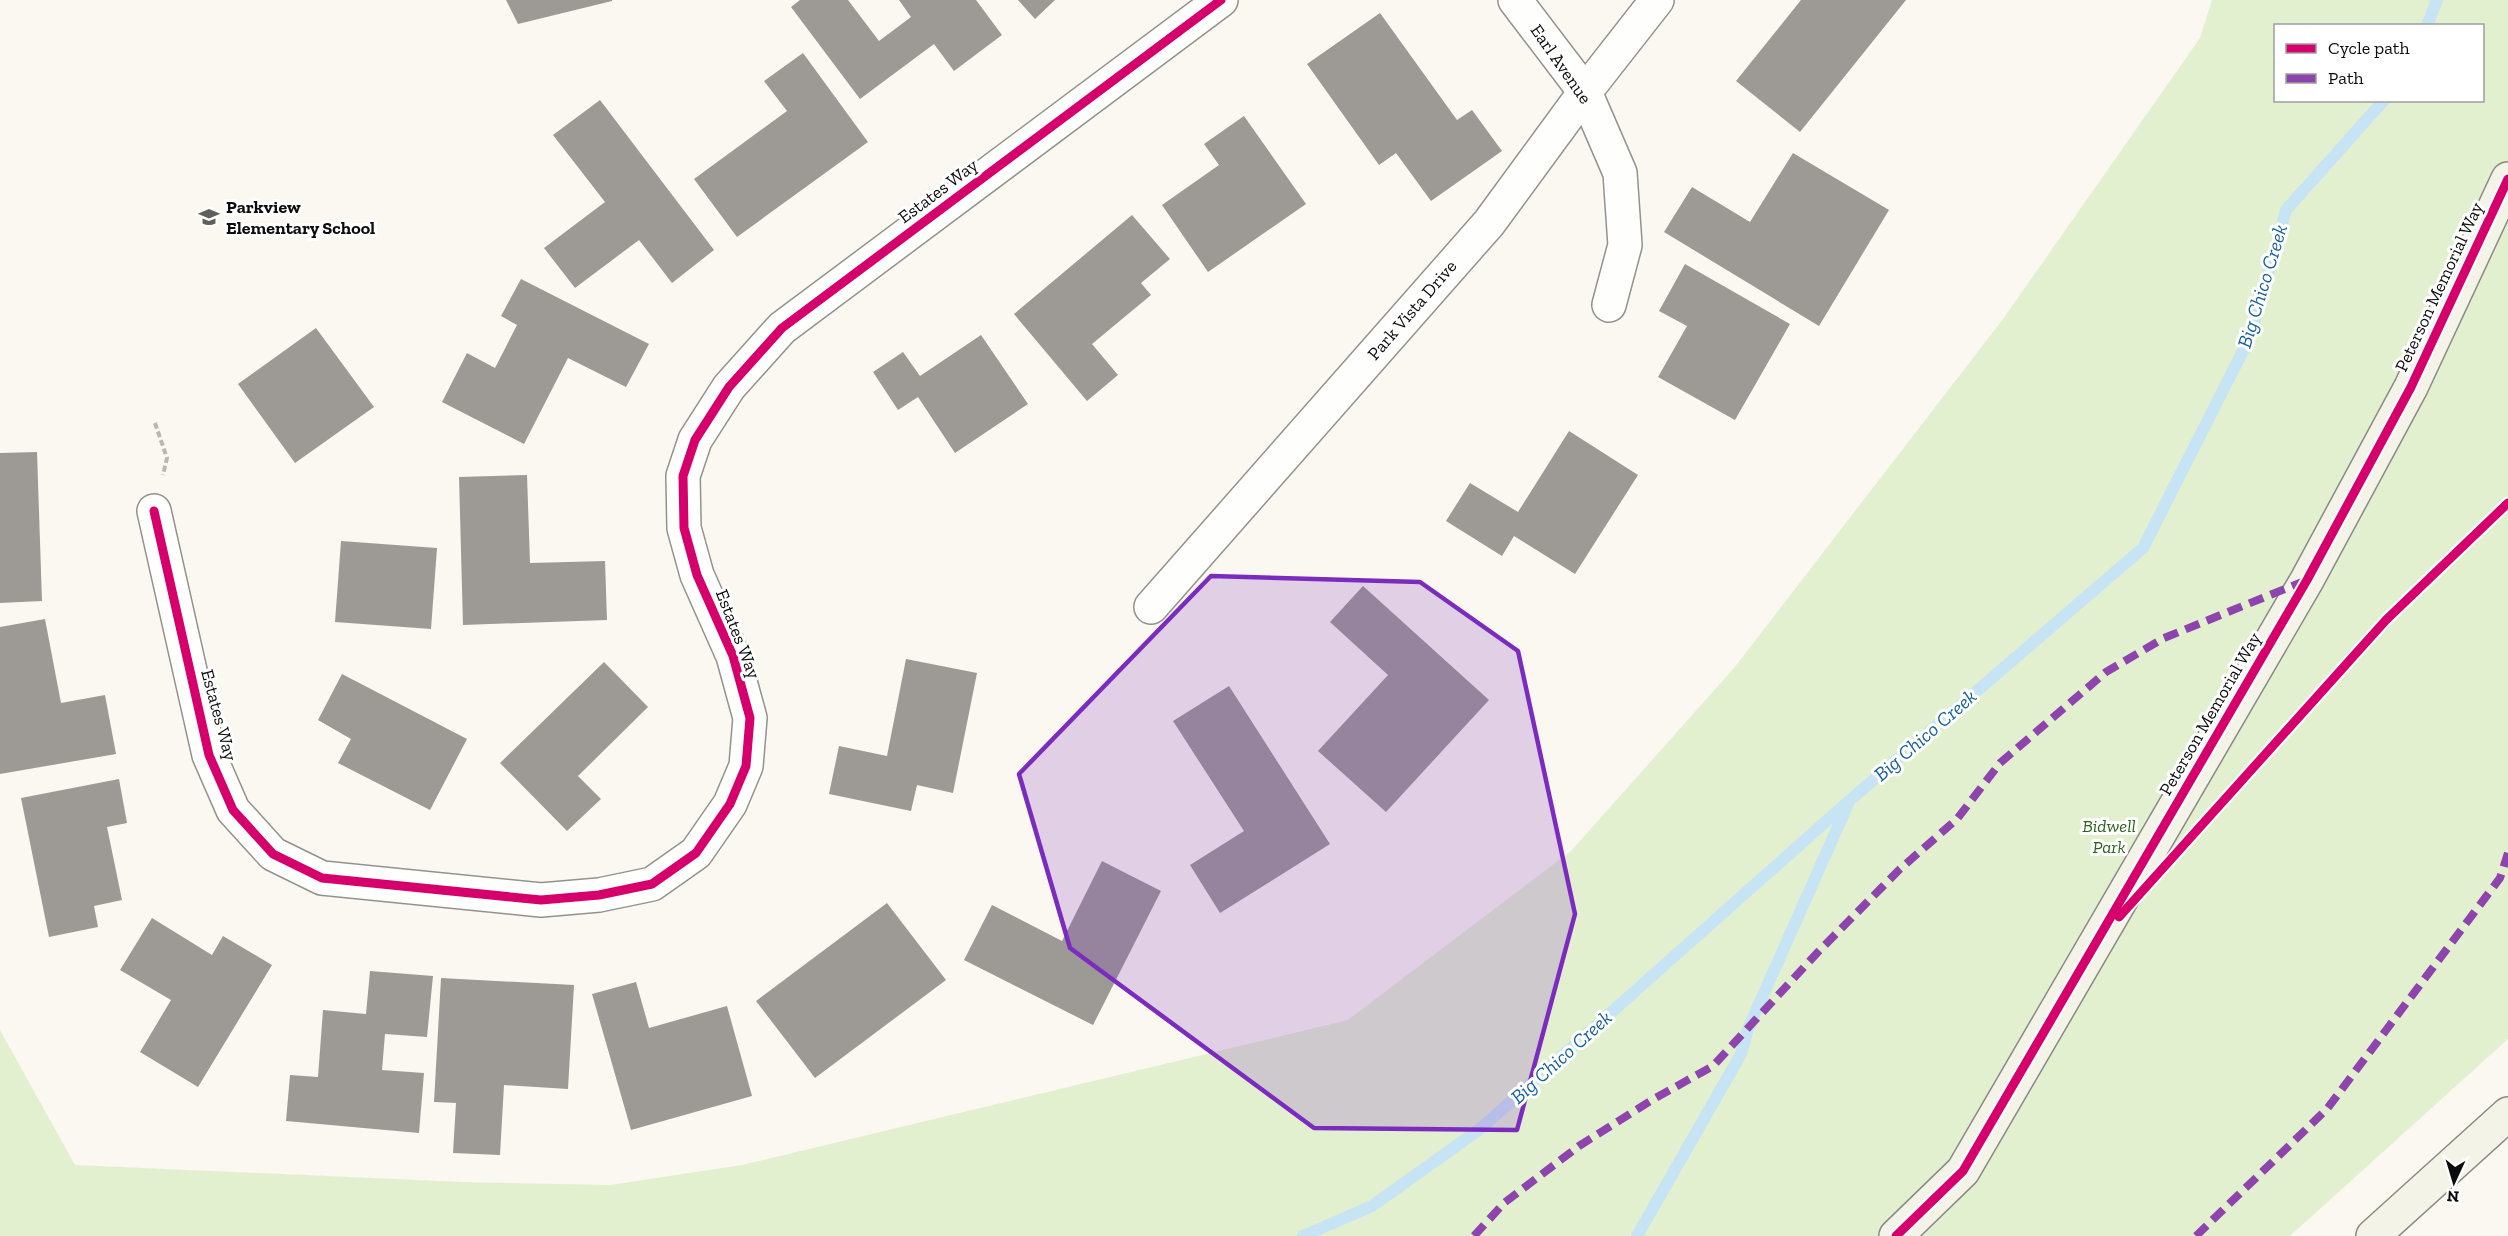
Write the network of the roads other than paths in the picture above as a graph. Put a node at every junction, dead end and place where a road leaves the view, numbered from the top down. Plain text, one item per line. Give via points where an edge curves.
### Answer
1 (1221, 0) edge
2 (1515, 0) edge
3 (1657, 0) edge
4 (1585, 92) junction
5 (2508, 179) edge
6 (1609, 305) dead end
7 (154, 511) road end
8 (1151, 607) dead end
9 (2508, 1114) edge
10 (1896, 1236) edge
11 (2373, 1236) edge

1 - 7 street, Estates Way via 782,328 729,387 695,440 683,476 684,528 697,575 733,656 750,718 746,766 730,804 696,853 652,884 599,895 541,900 322,878 273,854 233,810 209,756
2 - 4 street, Earl Avenue
3 - 4 street, Park Vista Drive
4 - 6 street, Earl Avenue via 1620,173 1625,244
4 - 8 street, Park Vista Drive via 1489,223
5 - 10 street, Peterson Memorial Way via 2411,387 2307,580 1963,1171
9 - 11 street

